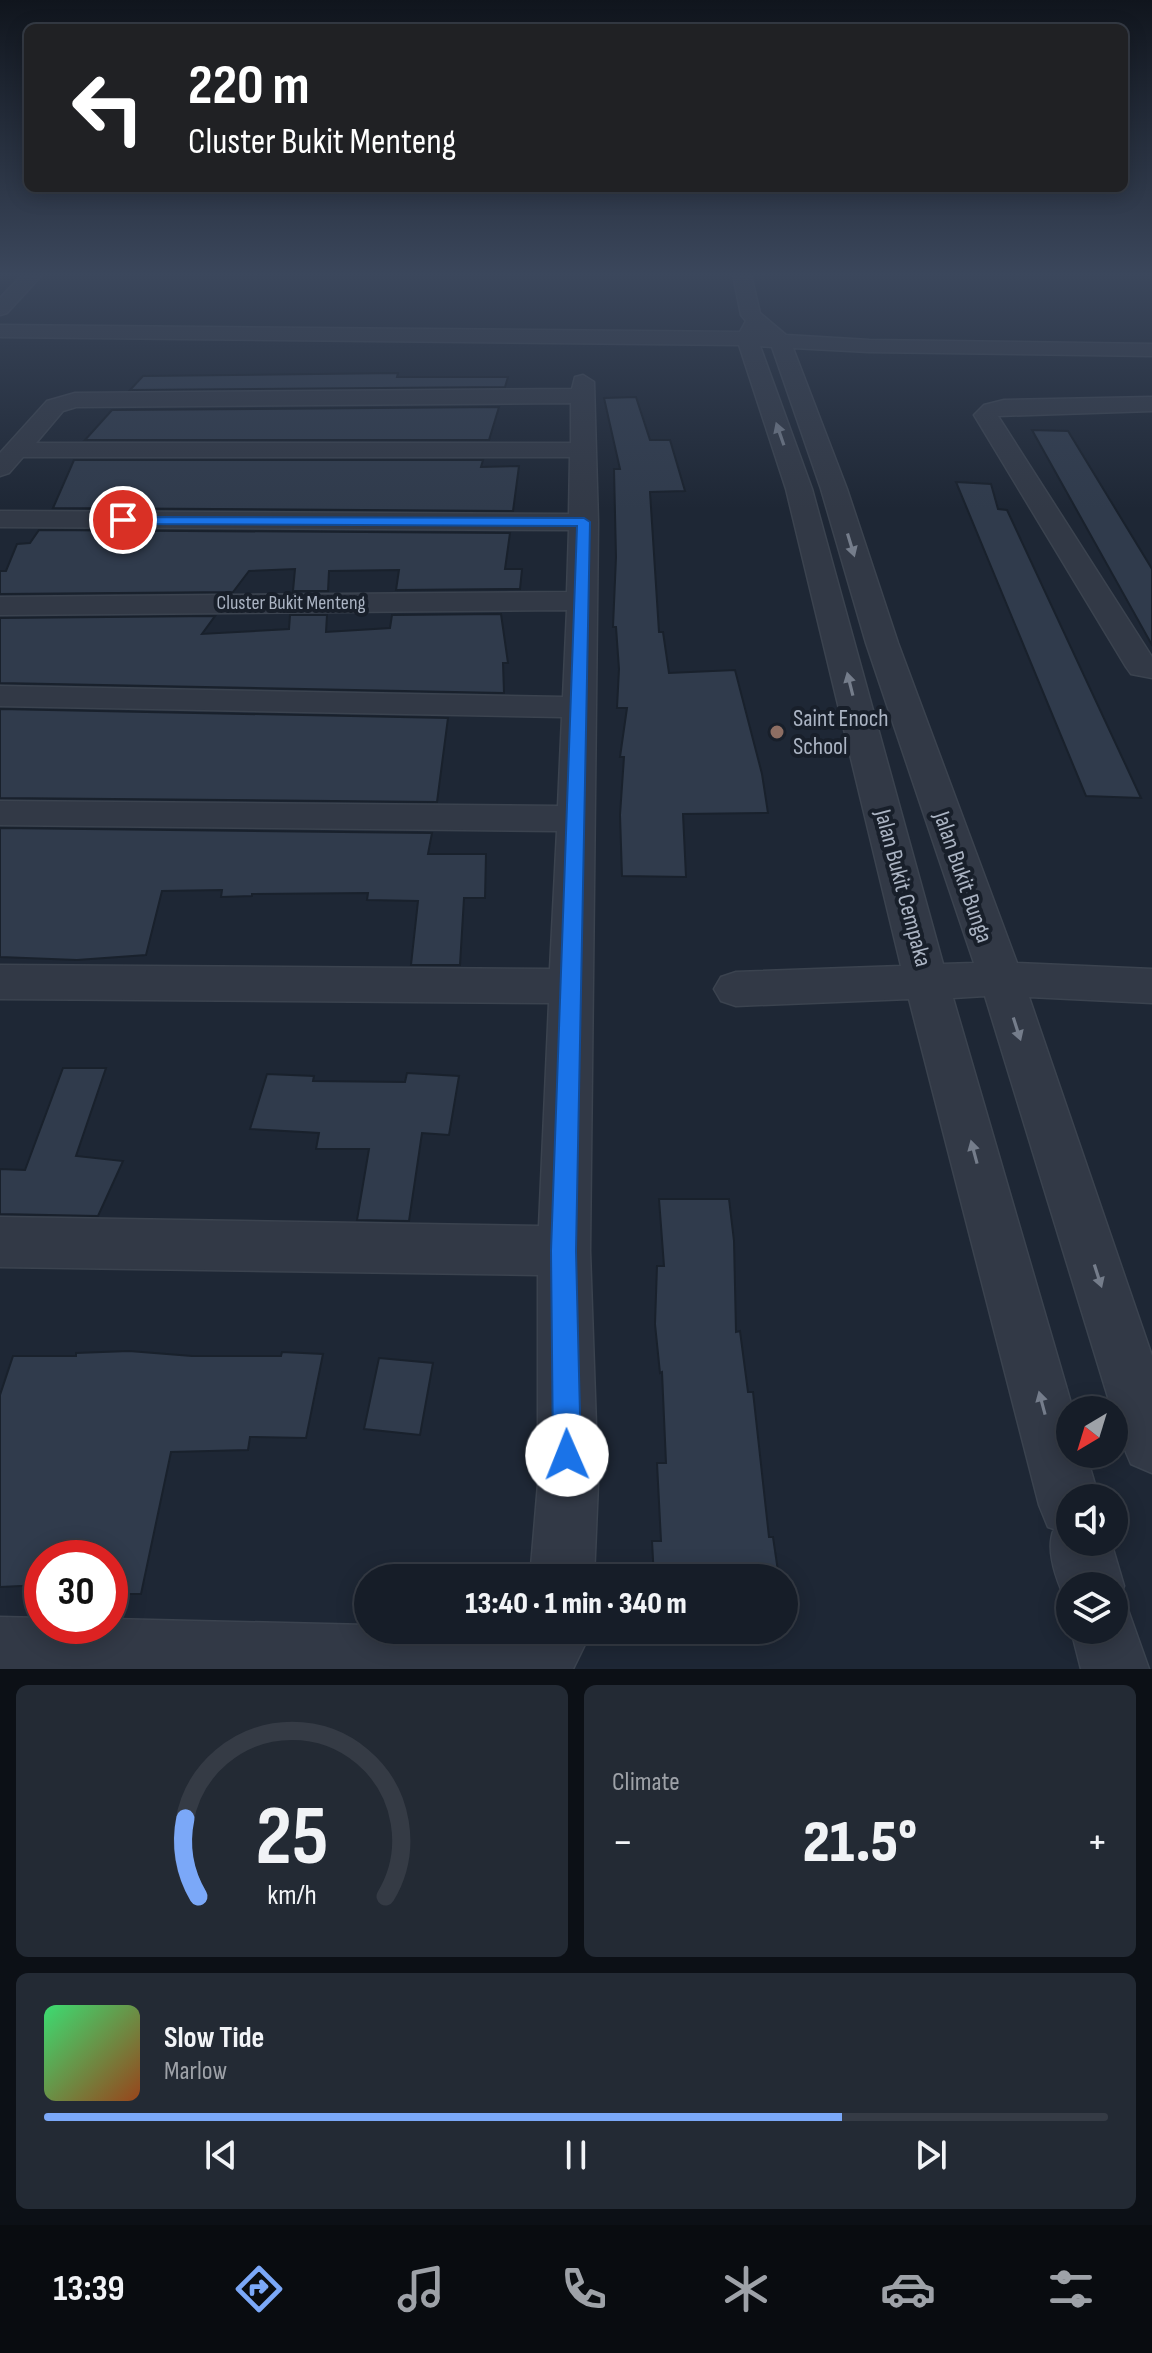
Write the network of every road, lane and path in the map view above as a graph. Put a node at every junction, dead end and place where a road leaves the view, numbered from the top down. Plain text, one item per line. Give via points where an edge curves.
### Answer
1 (768, 353) edge
2 (1151, 405) edge
3 (583, 450) junction
4 (7, 459) edge
5 (816, 489) junction
6 (0, 519) edge
7 (584, 522) junction
8 (582, 601) junction
9 (0, 606) edge
10 (840, 643) junction
11 (882, 643) junction
12 (1149, 676) edge
13 (0, 696) edge
14 (578, 707) junction
15 (0, 813) edge
16 (575, 819) junction
17 (1001, 979) junction
18 (927, 981) junction
19 (0, 982) edge
20 (571, 986) junction
21 (1152, 986) edge
22 (736, 989) dead end
23 (0, 1242) edge
24 (564, 1251) junction
25 (1152, 1443) edge
26 (1064, 1484) edge
27 (563, 1564) edge
28 (550, 1644) edge
29 (1108, 1644) edge
30 (0, 1650) edge
31 (1115, 1669) edge

1 - 5 street, Jalan Bukit Cempaka
2 - 12 street via 1004,407 986,415
3 - 4 street
3 - 4 street via 583,389 75,400 55,406
3 - 7 street
5 - 10 street, Jalan Bukit Cempaka
5 -> 11 street, Jalan Bukit Bunga
6 - 7 street
7 - 8 street
8 - 9 street, Cluster Bukit Menteng
8 - 14 street
10 - 11 street
18 -> 10 street, Jalan Bukit Cempaka
11 - 17 street, Jalan Bukit Bunga
13 - 14 street
14 - 16 street
15 - 16 street
16 - 20 street
17 - 18 street
17 - 21 street
17 -> 25 street, Jalan Bukit Bunga
18 - 22 street
26 -> 18 street, Jalan Bukit Cempaka
19 - 20 street
20 - 24 street
23 - 24 street
24 - 27 street via 568,1484
28 - 30 street via 543,1656 514,1662
29 - 31 street

